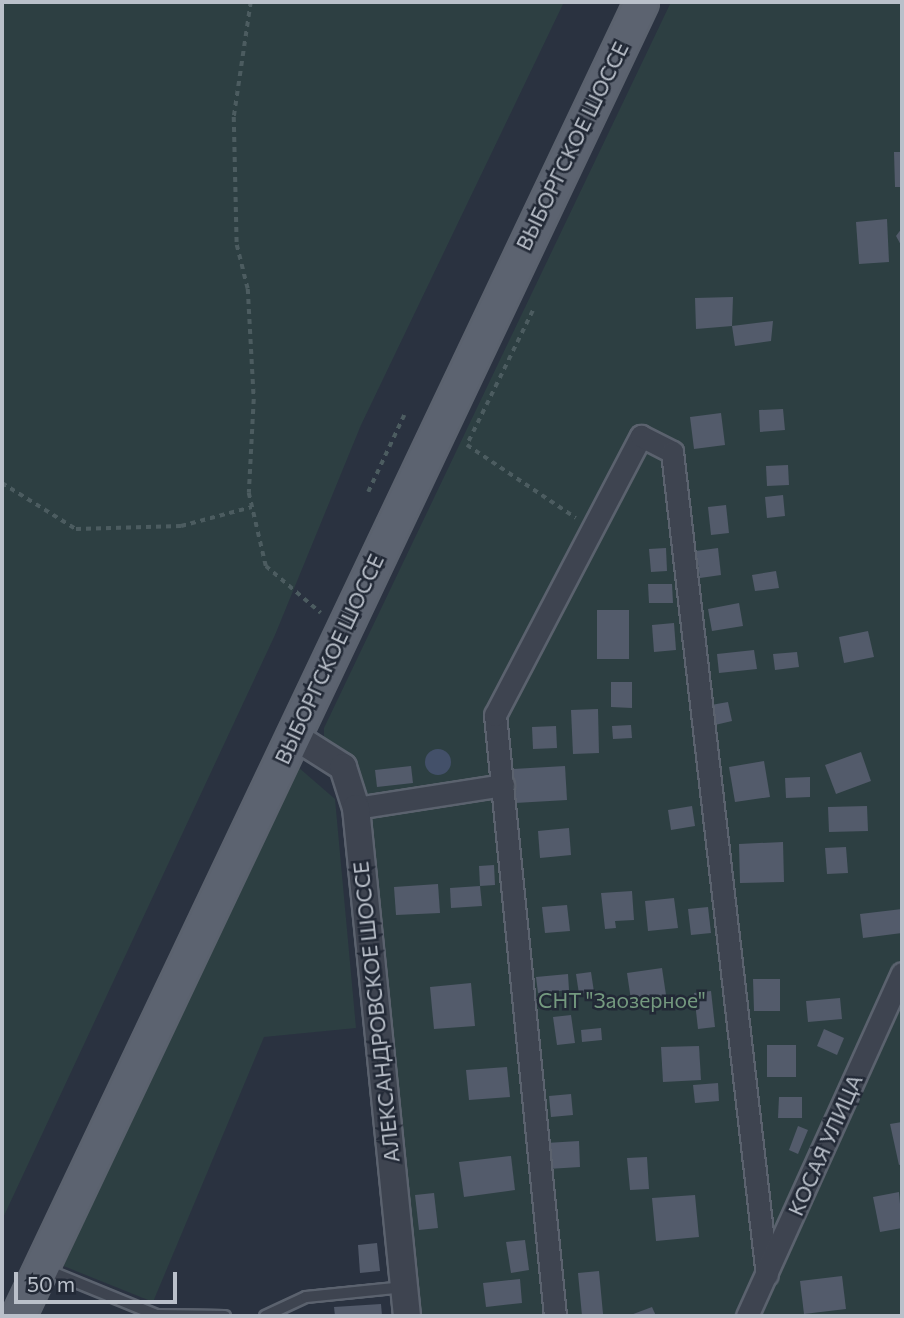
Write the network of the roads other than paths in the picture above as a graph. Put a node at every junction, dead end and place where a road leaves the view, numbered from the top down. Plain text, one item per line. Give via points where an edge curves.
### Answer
1 (642, 2) edge
2 (294, 736) junction
3 (503, 785) junction
4 (356, 807) junction
5 (902, 973) edge
6 (41, 1268) junction
7 (767, 1275) junction
8 (404, 1287) junction
9 (18, 1316) edge
10 (225, 1316) edge
11 (265, 1316) edge
12 (407, 1316) edge
13 (555, 1316) edge
14 (747, 1316) edge

1 - 2 main road, ВЫБОРГСКОЕ ШОССЕ
2 - 4 street, АЛЕКСАНДРОВСКОЕ ШОССЕ via 343,767
2 - 6 main road, ВЫБОРГСКОЕ ШОССЕ
3 - 4 street
3 - 7 street via 495,715 641,436 672,452
3 - 13 street
4 - 8 street, АЛЕКСАНДРОВСКОЕ ШОССЕ
5 - 7 street, КОСАЯ УЛИЦА
6 - 9 main road, ВЫБОРГСКОЕ ШОССЕ
6 - 10 lane via 157,1315
7 - 14 street, КОСАЯ УЛИЦА
8 - 11 lane via 306,1297
8 - 12 street, АЛЕКСАНДРОВСКОЕ ШОССЕ

